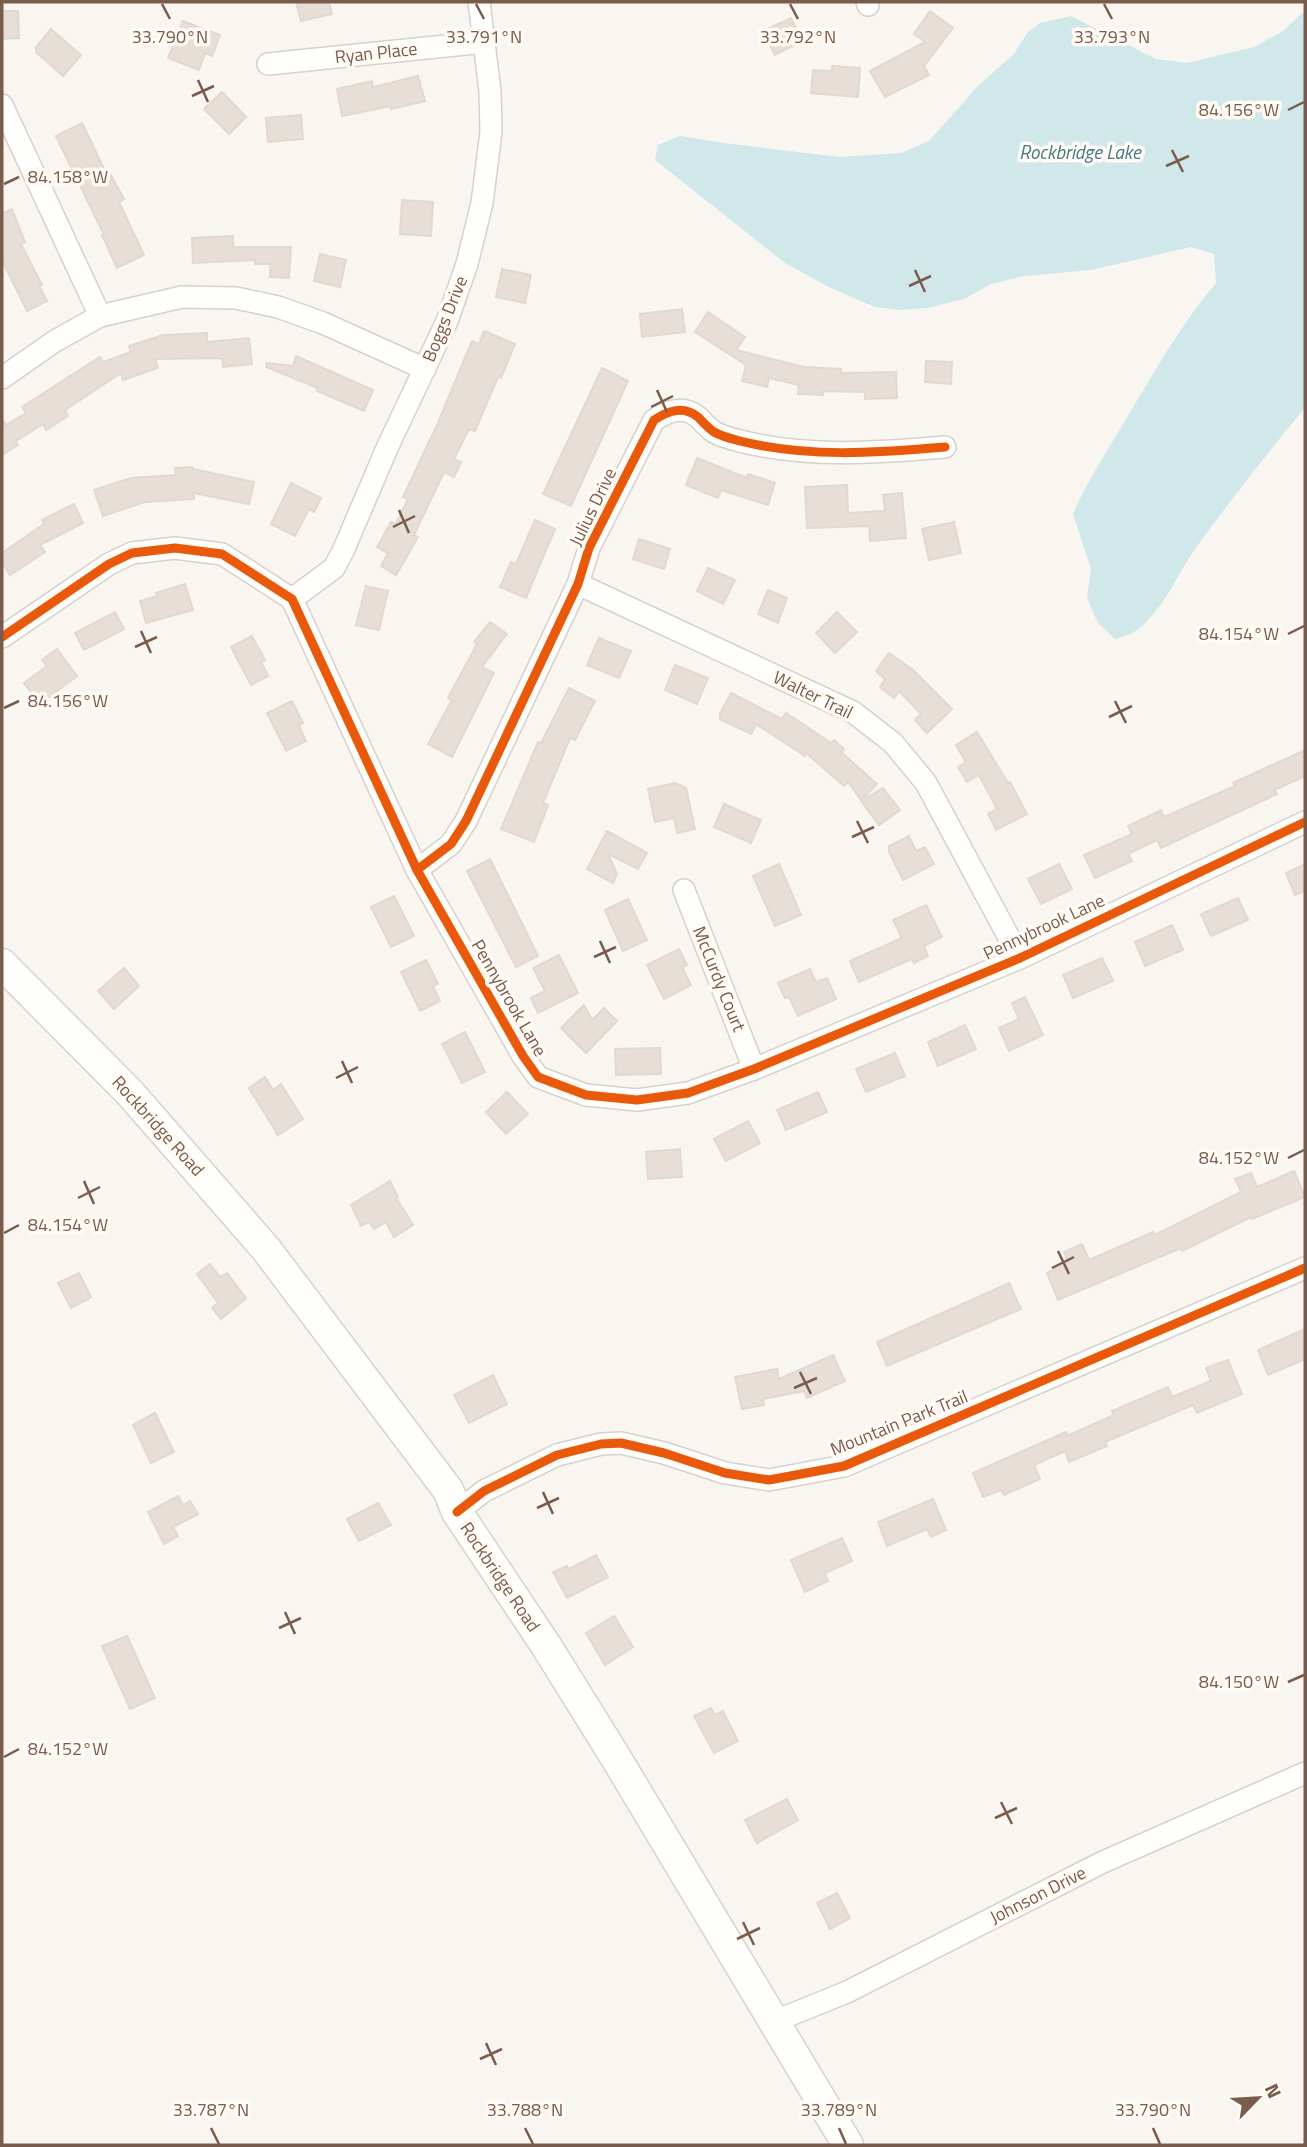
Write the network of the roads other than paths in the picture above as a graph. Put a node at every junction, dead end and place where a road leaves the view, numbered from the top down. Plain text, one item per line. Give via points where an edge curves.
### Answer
1 (479, 2) edge
2 (485, 42) junction
3 (268, 64) dead end
4 (2, 105) edge
5 (100, 316) junction
6 (425, 369) junction
7 (2, 378) edge
8 (945, 447) dead end
9 (578, 584) junction
10 (292, 599) junction
11 (2, 637) edge
12 (1305, 822) edge
13 (416, 870) junction
14 (684, 890) dead end
15 (1020, 958) junction
16 (2, 964) edge
17 (754, 1069) junction
18 (1305, 1268) edge
19 (457, 1512) junction
20 (1305, 1773) edge
21 (773, 2022) junction
22 (848, 2145) edge

1 - 2 street, Boggs Drive
2 - 3 street, Ryan Place
2 - 6 street, Boggs Drive via 491,132 482,203 467,264
4 - 5 street
5 - 6 street via 182,297 236,298 323,323
5 - 7 street
6 - 10 street, Boggs Drive via 334,568
8 - 9 street, Julius Drive via 832,454 775,448 714,432 695,415 678,409 666,412 654,420 589,548
9 - 13 street, Julius Drive via 466,821 451,844
9 - 15 street, Walter Trail via 853,712 893,743 926,783
10 - 11 street via 222,554 175,548 132,553
10 - 13 street, Pennybrook Lane
12 - 15 street, Pennybrook Lane
13 - 17 street, Pennybrook Lane via 538,1077 586,1095 637,1100 688,1093
14 - 17 street, McCurdy Court
15 - 17 street, Pennybrook Lane
16 - 19 main road, Rockbridge Road via 130,1093 266,1249 448,1490
18 - 19 street, Mountain Park Trail via 844,1466 769,1479 724,1473 621,1443 601,1444 557,1455 484,1491
19 - 21 main road, Rockbridge Road via 561,1669
20 - 21 street, Johnson Drive via 1105,1861 847,1992
21 - 22 main road, Rockbridge Road

